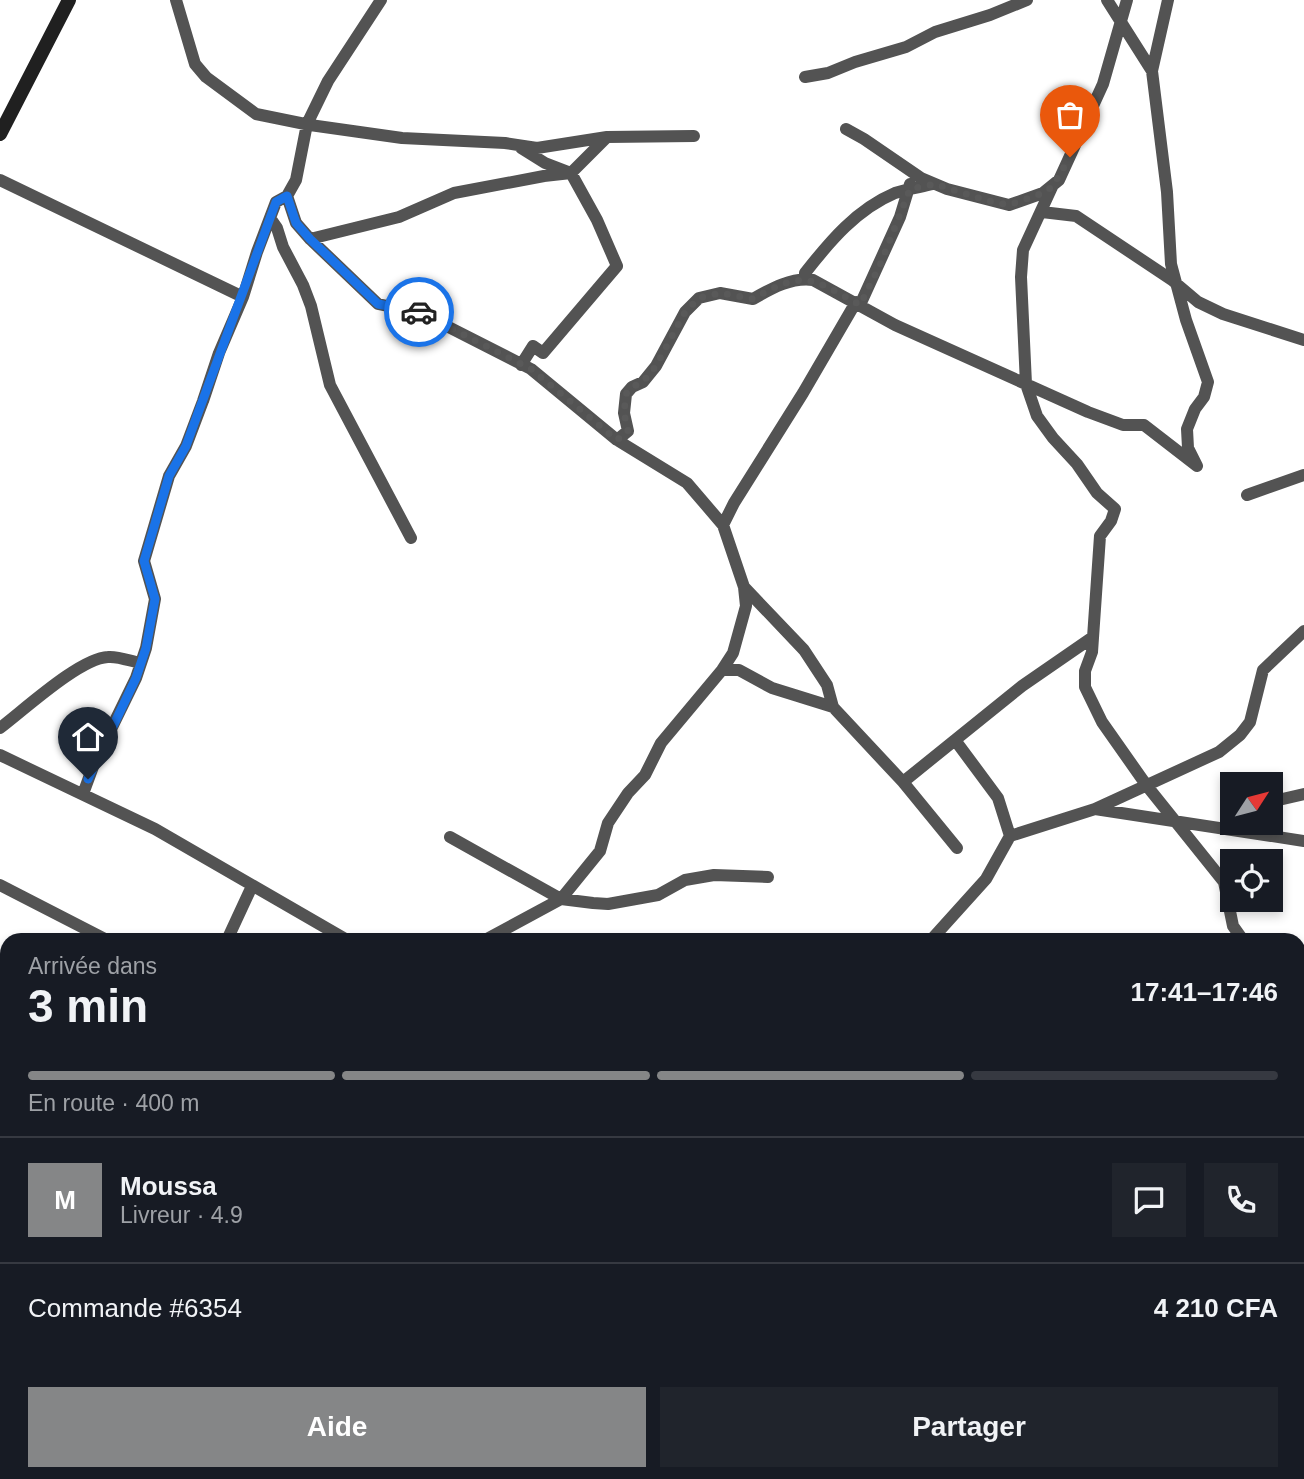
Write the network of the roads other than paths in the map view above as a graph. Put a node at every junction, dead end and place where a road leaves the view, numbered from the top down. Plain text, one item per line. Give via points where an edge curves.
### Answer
1 (69, 0) edge
2 (176, 0) edge
3 (381, 0) edge
4 (1027, 0) edge
5 (1107, 0) edge
6 (1127, 0) edge
7 (1168, 0) edge
8 (1120, 21) junction
9 (1152, 71) junction
10 (805, 77) dead end
11 (307, 124) junction
12 (846, 129) dead end
13 (0, 134) edge
14 (694, 136) dead end
15 (607, 138) junction
16 (515, 144) junction
17 (909, 170) junction
18 (571, 173) junction
19 (0, 180) edge
20 (935, 184) junction
21 (1052, 187) junction
22 (910, 189) junction
23 (287, 196) junction
24 (1042, 212) junction
25 (270, 218) junction
26 (310, 239) junction
27 (806, 273) dead end
28 (1176, 284) junction
29 (243, 297) junction
30 (858, 304) junction
31 (1303, 338) edge
32 (521, 365) junction
33 (1026, 384) junction
34 (617, 440) junction
35 (1304, 475) edge
36 (1247, 495) dead end
37 (723, 525) junction
38 (411, 538) dead end
39 (744, 587) junction
40 (1304, 631) edge
41 (1093, 637) junction
42 (140, 663) junction
43 (722, 670) junction
44 (833, 708) junction
45 (0, 728) edge
46 (955, 740) junction
47 (0, 755) edge
48 (903, 782) junction
49 (1147, 786) junction
50 (83, 794) junction
51 (1304, 794) edge
52 (1283, 799) edge
53 (1095, 808) junction
54 (1174, 821) junction
55 (1010, 836) junction
56 (450, 837) dead end
57 (1304, 841) edge
58 (957, 848) dead end
59 (768, 877) dead end
60 (0, 885) edge
61 (252, 886) junction
62 (561, 898) junction
63 (93, 933) edge
64 (230, 933) edge
65 (335, 933) edge
66 (498, 933) edge
67 (937, 933) edge
68 (1238, 933) edge

1 - 13 main road
2 - 11 street via 190,53 206,77 256,114
3 - 11 street via 327,81
4 - 10 street via 934,32 906,47
5 - 8 street
6 - 8 street
7 - 9 street
8 - 9 street
8 - 21 street via 1103,84
9 - 28 street
11 - 16 street via 402,138
11 - 23 street via 296,180
12 - 17 street
14 - 15 street
15 - 16 street via 537,148
15 - 18 street
16 - 18 street
17 - 20 street
17 - 22 street
18 - 26 street via 454,193 399,217
18 - 32 street via 617,266 543,353 533,346
19 - 29 street
20 - 21 street via 1009,205
20 - 22 street
21 - 24 street
22 - 27 street via 874,204 835,236
22 - 30 street via 880,265
23 - 25 street via 276,202
23 - 26 street via 296,223
24 - 28 street via 1076,216
24 - 33 street via 1023,250
25 - 29 street
25 - 38 street via 311,306 330,385
26 - 32 street via 378,304 421,313
28 - 31 street via 1223,314
28 - 33 street via 1208,382 1187,429 1188,448 1198,466 1144,425 1123,425
29 - 42 street via 186,446 169,476 151,533 144,561 155,599
30 - 33 street
30 - 34 street via 801,278 753,299 720,293 699,298 685,312 656,366 626,394 628,431
30 - 37 street
32 - 34 street
33 - 41 street via 1037,415 1053,438 1115,509 1100,536
34 - 37 street via 687,483
35 - 36 street
37 - 39 street
39 - 43 street via 746,606 733,653
39 - 44 street via 804,650 827,685
40 - 49 street via 1263,670 1250,722 1240,735 1219,752
41 - 46 street
41 - 49 street via 1085,687 1102,722
42 - 45 street via 109,656 94,660
42 - 50 street
43 - 44 street via 739,670 772,688
43 - 62 street via 661,743 645,775 608,823 600,851
44 - 48 street
46 - 48 street
46 - 55 street via 998,798
47 - 50 street
48 - 58 street
49 - 53 street
49 - 54 street
50 - 61 street via 156,829
51 - 52 street
53 - 54 street
53 - 55 street
54 - 57 street
54 - 68 street via 1224,882
55 - 67 street via 986,879
56 - 62 street
59 - 62 street via 714,875 685,880 658,895 608,904
60 - 63 street
61 - 64 street
61 - 65 street
62 - 66 street

